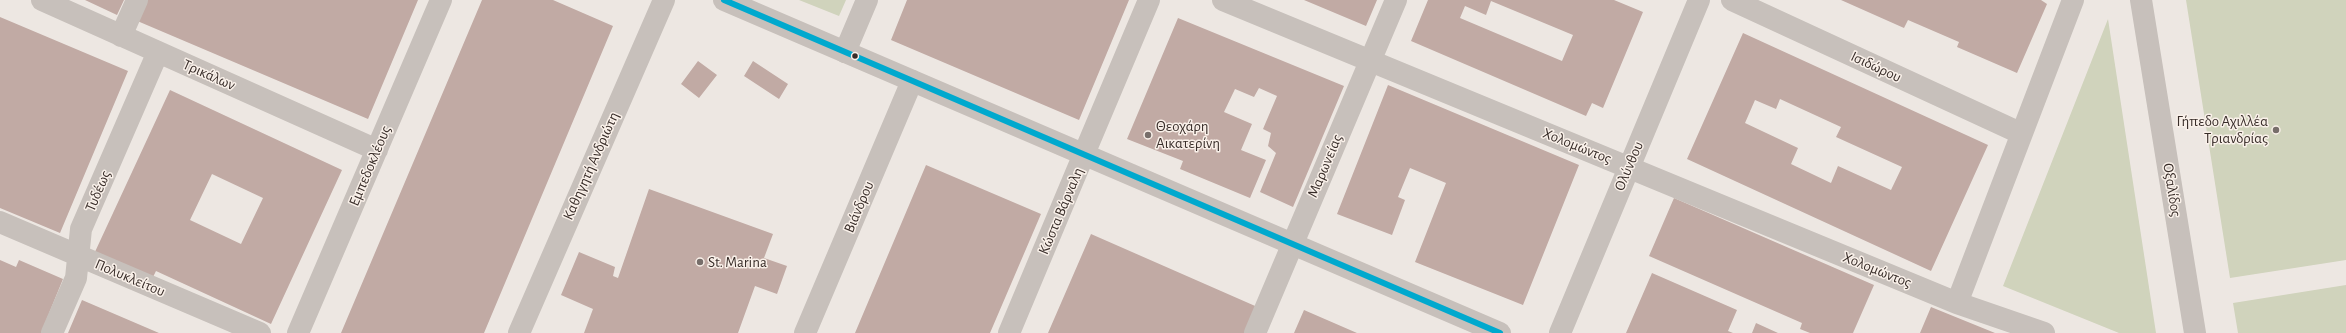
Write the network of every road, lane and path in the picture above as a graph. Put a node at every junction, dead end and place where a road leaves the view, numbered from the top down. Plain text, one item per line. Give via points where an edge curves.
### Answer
1 (42, 0) edge
2 (137, 0) edge
3 (441, 0) edge
4 (664, 0) edge
5 (724, 0) edge
6 (867, 0) edge
7 (1149, 0) edge
8 (1223, 0) edge
9 (1396, 0) edge
10 (1699, 0) edge
11 (1732, 0) edge
12 (2073, 0) edge
13 (2141, 0) edge
14 (121, 36) junction
15 (158, 52) junction
16 (846, 52) junction
17 (1370, 60) junction
18 (912, 81) junction
19 (2020, 133) junction
20 (377, 150) junction
21 (1084, 154) junction
22 (1629, 167) junction
23 (0, 222) edge
24 (1293, 244) junction
25 (78, 256) junction
26 (1957, 303) junction
27 (52, 333) edge
28 (260, 333) edge
29 (298, 333) edge
30 (518, 333) edge
31 (806, 333) edge
32 (1009, 333) edge
33 (1255, 333) edge
34 (1500, 333) edge
35 (1560, 333) edge
36 (2044, 333) edge
37 (2195, 333) edge

1 - 14 street, Τρικάλων
2 - 14 street
3 - 20 street, Εμπεδοκλέους
4 - 30 street, Καθηγητή Ανδριώτη
5 - 16 street
6 - 16 street
7 - 21 street, Κώστα Βάρναλη
8 - 17 street, Χολομώντος
9 - 17 street, Μαρωνείας
10 - 22 street, Ολύνθου
11 - 19 street, Ισιδώρου
12 - 19 street
13 - 37 street, Οξαλίδος
14 - 15 street, Τρικάλων
15 - 20 street, Τρικάλων
15 - 25 street, Τυδέως via 81,229
16 - 18 street
17 - 22 street, Χολομώντος
17 - 24 street, Μαρωνείας
18 - 21 street
18 - 31 street, Βιάνδρου
19 - 26 street
20 - 29 street, Εμπεδοκλέους
21 - 24 street
21 - 32 street, Κώστα Βάρναλη
22 - 26 street, Χολομώντος
22 - 35 street, Ολύνθου
23 - 25 street, Πολυκλείτου
24 - 33 street, Μαρωνείας
24 - 34 street
25 - 27 street, Τυδέως via 76,278
25 - 28 street, Πολυκλείτου
26 - 36 street, Χολομώντος

